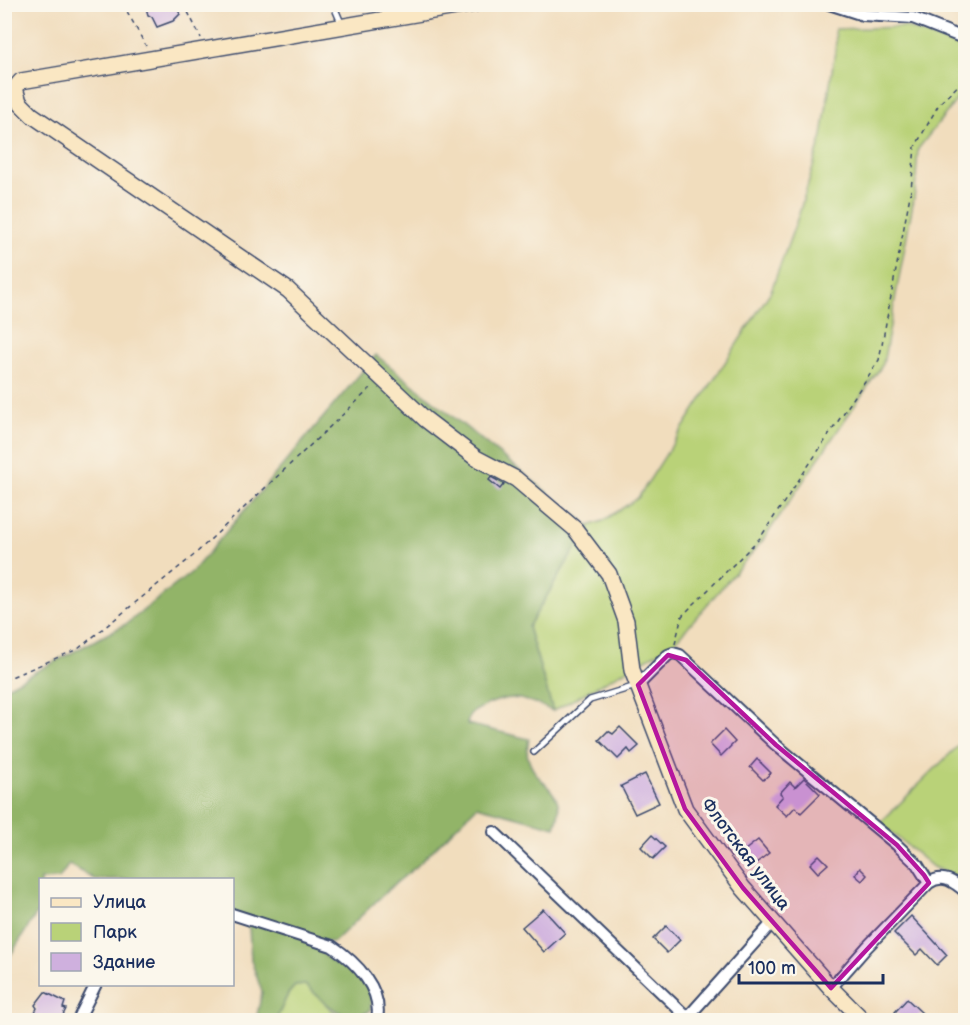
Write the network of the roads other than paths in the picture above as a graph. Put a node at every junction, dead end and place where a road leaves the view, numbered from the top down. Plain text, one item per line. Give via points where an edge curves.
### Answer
1 (333, 4) edge
2 (829, 4) edge
3 (465, 5) edge
4 (343, 26) junction
5 (966, 39) edge
6 (10, 88) edge
7 (638, 685) junction
8 (534, 752) dead end
9 (494, 832) dead end
10 (928, 883) junction
11 (966, 892) edge
12 (234, 915) edge
13 (773, 922) junction
14 (95, 986) edge
15 (831, 988) junction
16 (689, 1019) edge
17 (78, 1020) edge
18 (377, 1020) edge
19 (863, 1020) edge

1 - 4 lane
2 - 5 street via 863,15 913,18
3 - 4 street
4 - 6 street via 21,81
6 - 7 street, Флотская улица via 45,124 288,290 425,419 476,458 516,479 575,529 609,574 626,621 632,670
7 - 8 lane via 590,700
7 - 10 street via 668,655 680,655 776,745 897,845
7 - 13 street, Флотская улица via 685,808
9 - 16 street
10 - 11 street via 946,878
10 - 15 street
12 - 18 street via 343,953 372,989 378,1002
13 - 15 street, Флотская улица
13 - 16 street
14 - 17 street
15 - 19 street, Флотская улица

